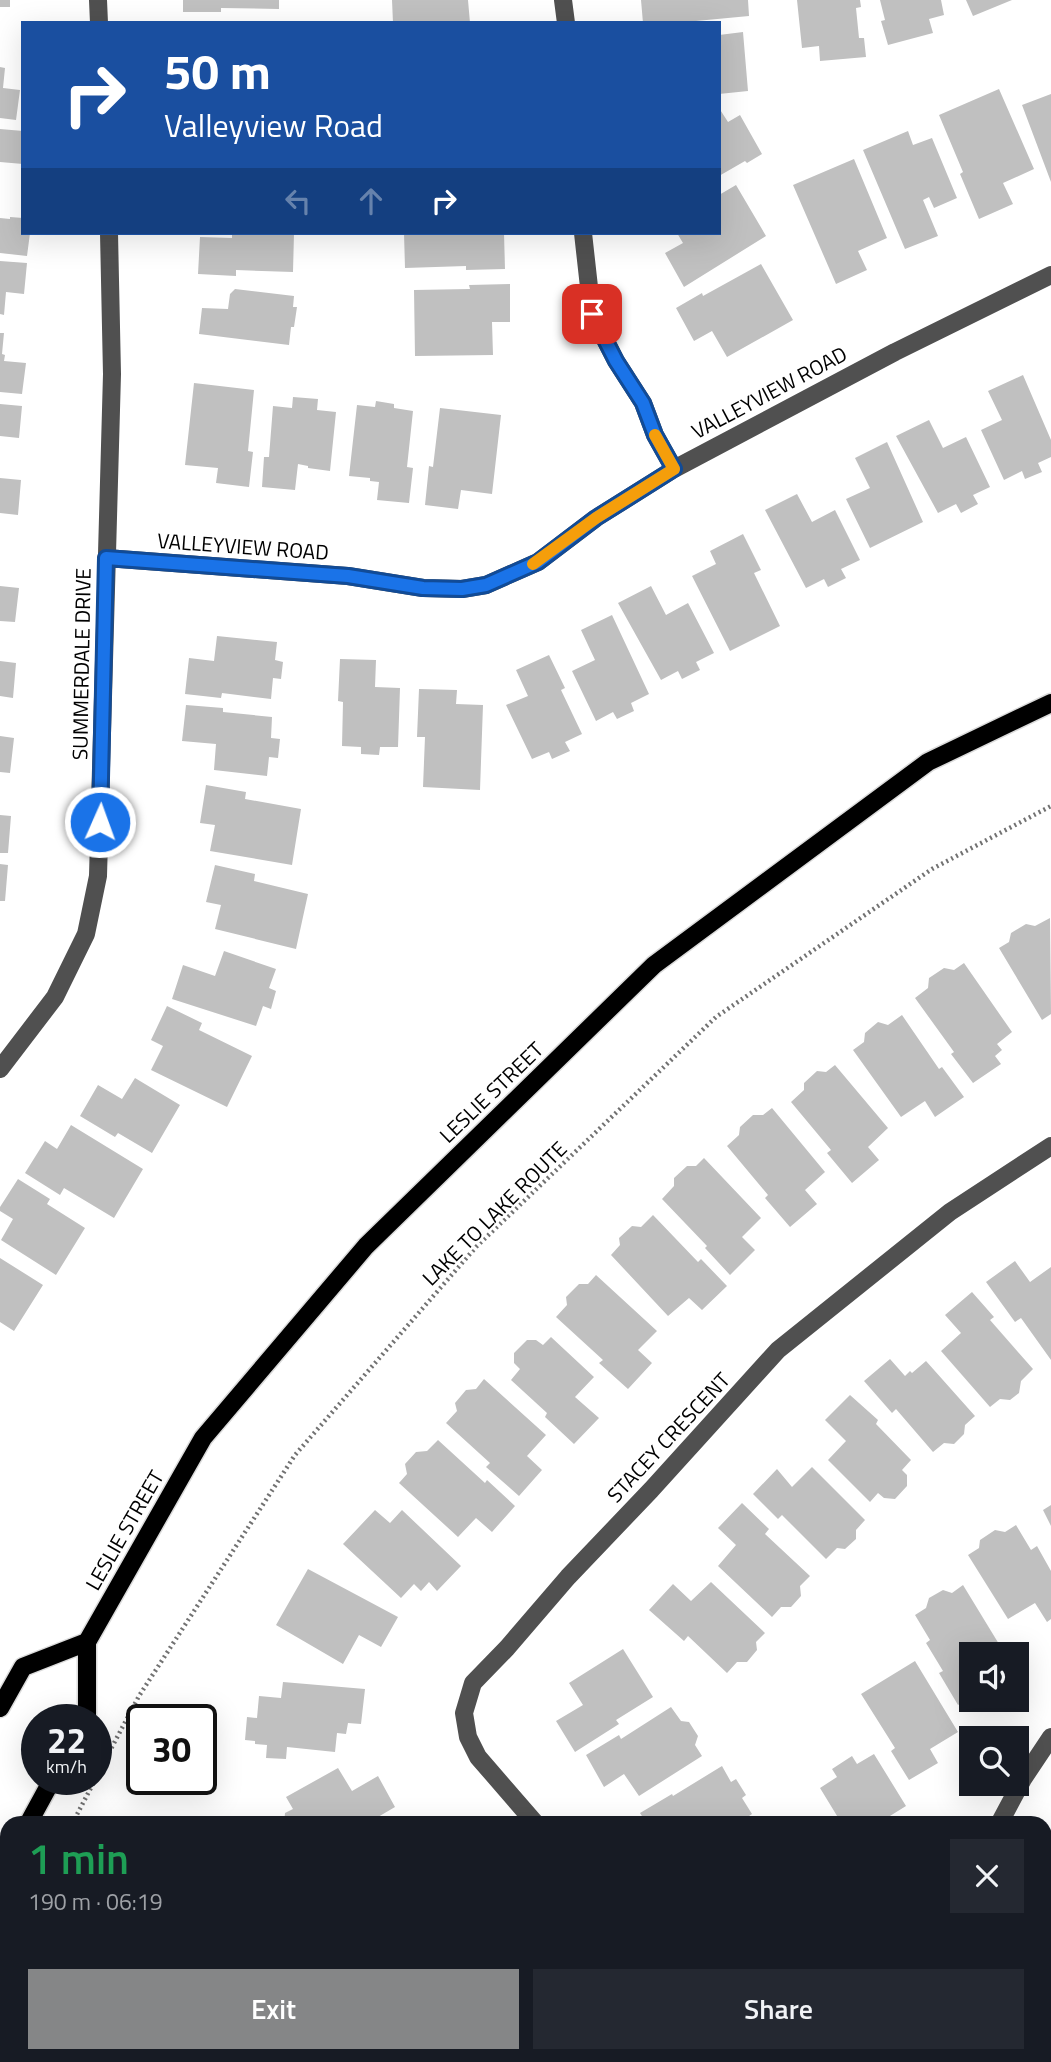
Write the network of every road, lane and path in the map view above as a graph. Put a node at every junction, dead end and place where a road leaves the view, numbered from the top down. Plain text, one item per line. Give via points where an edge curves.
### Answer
1 (97, 0) edge
2 (564, 0) edge
3 (99, 21) edge
4 (566, 21) edge
5 (109, 235) edge
6 (583, 235) edge
7 (1051, 275) edge
8 (674, 469) junction
9 (106, 558) junction
10 (1051, 703) edge
11 (1051, 806) edge
12 (0, 1069) edge
13 (1051, 1146) edge
14 (87, 1642) junction
15 (87, 1704) edge
16 (0, 1708) edge
17 (1051, 1737) edge
18 (112, 1746) edge
19 (44, 1795) edge
20 (86, 1795) edge
21 (32, 1816) edge
22 (76, 1816) edge
23 (529, 1816) edge
24 (1003, 1816) edge

1 - 3 street
2 - 4 street
5 - 9 street, SUMMERDALE DRIVE via 112,374
6 - 8 street via 592,314
7 - 8 street, VALLEYVIEW ROAD
8 - 9 street, VALLEYVIEW ROAD via 596,518 538,562 486,585 462,589
9 - 12 street, SUMMERDALE DRIVE via 98,876 86,934 55,997
10 - 14 main road, LESLIE STREET via 928,762 653,965 366,1246 203,1438
11 - 18 path, LAKE TO LAKE ROUTE via 932,869 716,1017 476,1247 295,1455 139,1696
13 - 23 street, STACEY CRESCENT via 950,1212 778,1350 473,1683 464,1713 468,1737 478,1757
14 - 15 main road, LESLIE STREET
14 - 16 main road via 23,1667
17 - 24 street
19 - 21 main road
20 - 22 path, LAKE TO LAKE ROUTE

